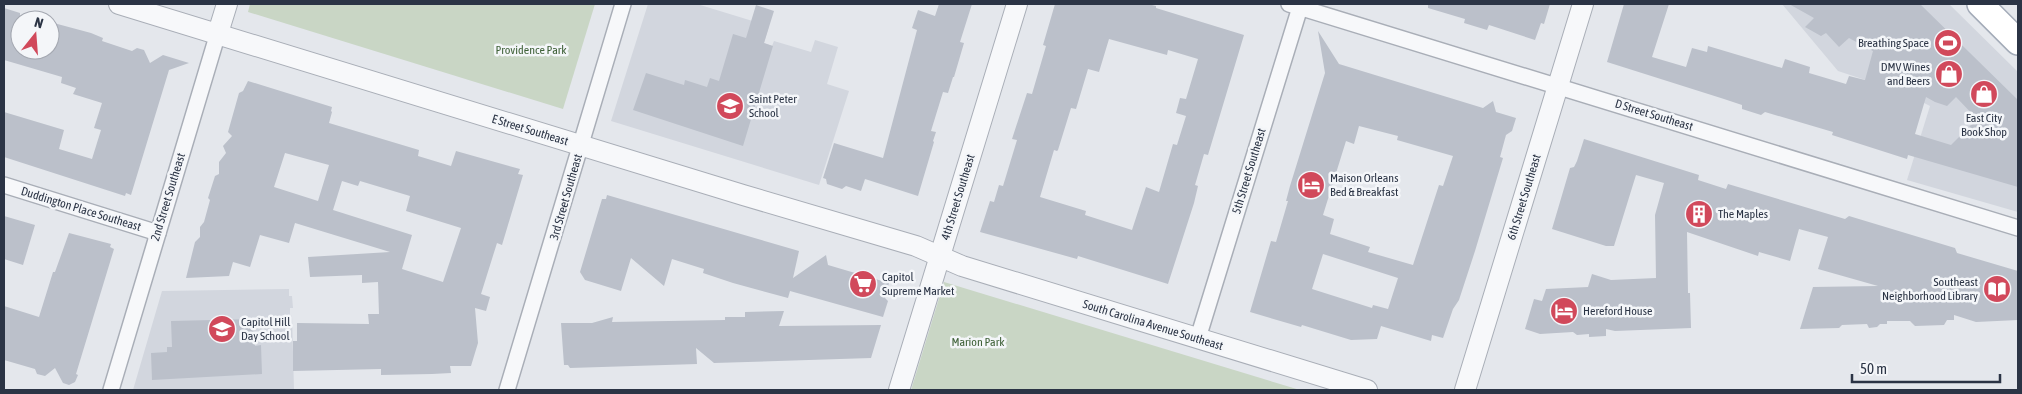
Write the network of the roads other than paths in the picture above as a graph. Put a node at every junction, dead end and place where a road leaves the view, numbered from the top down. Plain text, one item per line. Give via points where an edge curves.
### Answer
1 (119, 4) edge
2 (227, 4) edge
3 (623, 4) edge
4 (1017, 4) edge
5 (1583, 4) edge
6 (1980, 4) edge
7 (1296, 5) edge
8 (218, 34) junction
9 (2018, 42) edge
10 (1558, 86) junction
11 (580, 146) junction
12 (4, 185) edge
13 (2018, 228) edge
14 (158, 233) junction
15 (939, 257) junction
16 (1198, 338) junction
17 (111, 390) edge
18 (507, 390) edge
19 (899, 390) edge
20 (1367, 390) edge
21 (1464, 390) edge

1 - 8 street, E Street Southeast
2 - 8 street, 2nd Street Southeast
3 - 11 street, 3rd Street Southeast
4 - 15 street, 4th Street Southeast
5 - 10 street, 6th Street Southeast
6 - 9 main road
7 - 10 street, D Street Southeast
7 - 16 street, 5th Street Southeast
8 - 11 street, E Street Southeast
8 - 14 street, 2nd Street Southeast
10 - 13 street, D Street Southeast
10 - 21 street, 6th Street Southeast
11 - 15 street, E Street Southeast via 916,246
11 - 18 street, 3rd Street Southeast
12 - 14 street, Duddington Place Southeast
14 - 17 street, 2nd Street Southeast
15 - 16 street, South Carolina Avenue Southeast
15 - 19 street, 4th Street Southeast
16 - 20 street, South Carolina Avenue Southeast

